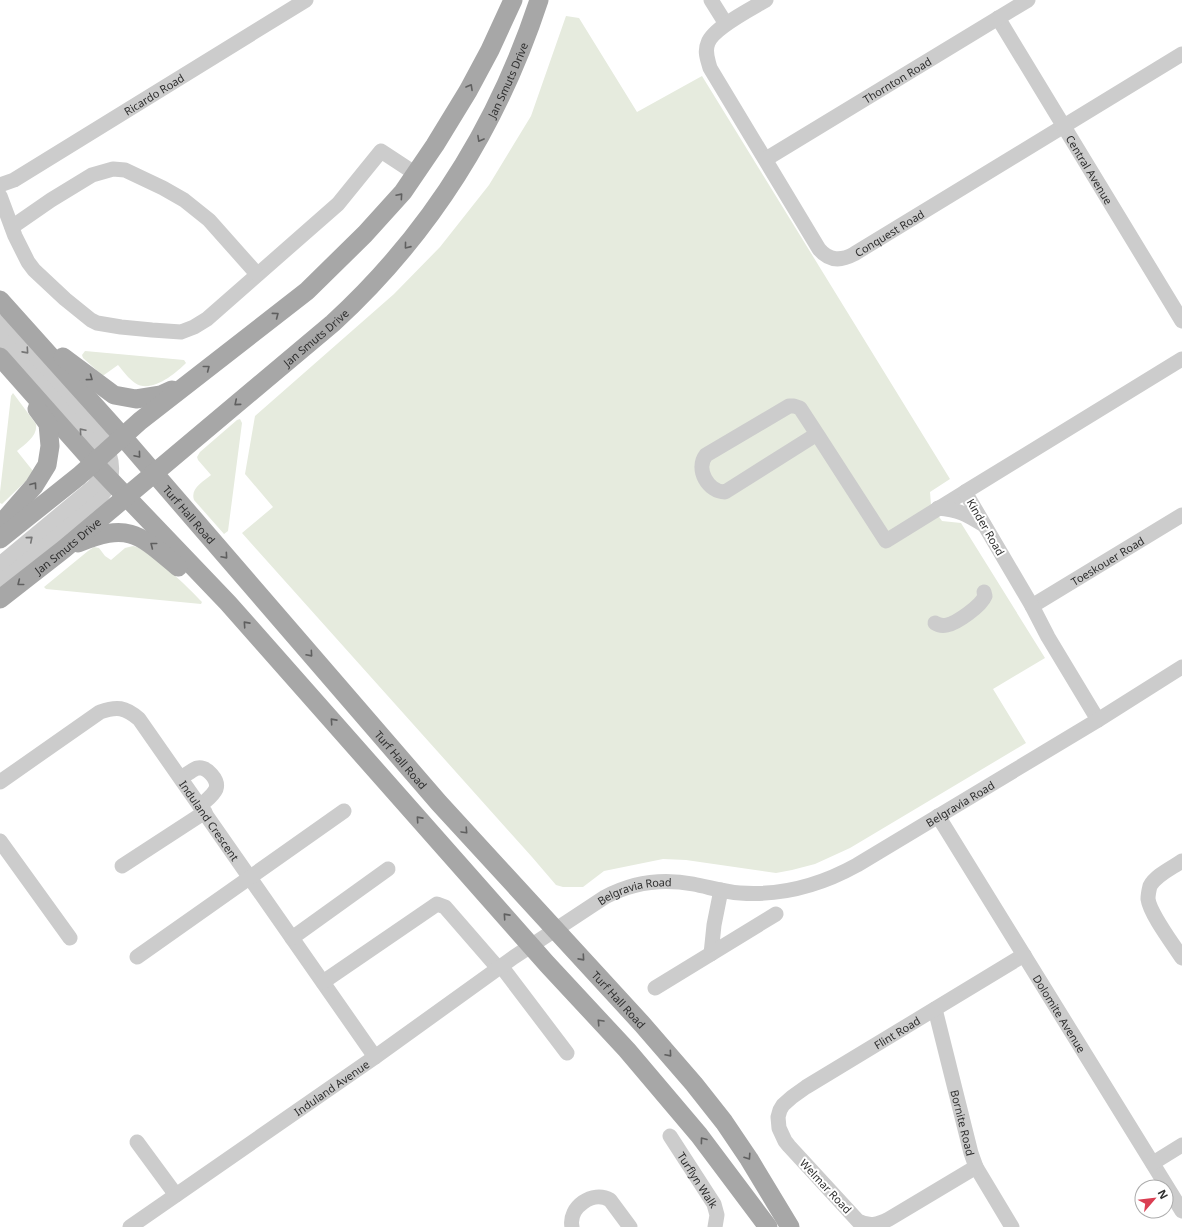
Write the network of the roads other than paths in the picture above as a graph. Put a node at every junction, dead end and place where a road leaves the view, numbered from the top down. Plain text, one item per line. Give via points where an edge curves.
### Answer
1 (306, 0) edge
2 (513, 0) edge
3 (539, 0) edge
4 (711, 0) edge
5 (766, 0) edge
6 (1028, 0) edge
7 (998, 18) junction
8 (726, 24) junction
9 (1181, 58) edge
10 (1064, 126) junction
11 (766, 159) junction
12 (416, 174) junction
13 (0, 185) edge
14 (0, 196) edge
15 (12, 227) junction
16 (257, 274) junction
17 (0, 300) edge
18 (1182, 321) edge
19 (0, 322) edge
20 (25, 329) junction
21 (0, 338) edge
22 (1182, 360) edge
23 (5, 362) edge
24 (186, 384) junction
25 (817, 434) junction
26 (123, 437) junction
27 (102, 464) junction
28 (154, 473) junction
29 (965, 492) junction
30 (126, 496) junction
31 (938, 508) junction
32 (1182, 515) edge
33 (0, 525) edge
34 (987, 527) junction
35 (0, 539) edge
36 (64, 549) junction
37 (0, 564) edge
38 (0, 580) edge
39 (984, 592) dead end
40 (0, 599) edge
41 (228, 603) junction
42 (1032, 606) junction
43 (935, 623) dead end
44 (1180, 672) edge
45 (1098, 720) junction
46 (181, 778) junction
47 (0, 782) edge
48 (202, 809) junction
49 (344, 811) dead end
50 (938, 816) junction
51 (0, 841) edge
52 (1182, 861) edge
53 (122, 866) dead end
54 (388, 869) dead end
55 (249, 877) junction
56 (721, 890) junction
57 (776, 914) dead end
58 (556, 929) junction
59 (70, 938) dead end
60 (292, 938) junction
61 (531, 945) junction
62 (710, 954) junction
63 (1024, 955) junction
64 (137, 957) dead end
65 (1182, 958) edge
66 (500, 967) junction
67 (323, 982) junction
68 (655, 988) dead end
69 (935, 1009) junction
70 (567, 1053) dead end
71 (375, 1056) junction
72 (778, 1118) joint
73 (670, 1136) dead end
74 (137, 1142) dead end
75 (1182, 1146) edge
76 (1153, 1163) junction
77 (976, 1167) junction
78 (176, 1195) junction
79 (1182, 1211) edge
80 (130, 1227) edge
81 (572, 1227) edge
82 (630, 1227) edge
83 (715, 1227) edge
84 (768, 1227) edge
85 (790, 1227) edge
86 (1012, 1227) edge

1 - 13 street, Ricardo Road via 14,180
12 -> 2 main road via 468,90
3 -> 28 main road, Jan Smuts Drive via 513,72 489,121 469,158 407,246 333,323
4 - 8 street
5 - 8 street, Conquest Road
6 - 7 street, Thornton Road
7 - 10 street, Central Avenue
7 - 11 street, Thornton Road
8 - 11 street, Conquest Road via 708,44 706,56 710,68
9 - 10 street, Conquest Road
10 - 11 street, Conquest Road via 854,254 839,259 828,257 819,249
10 - 18 street, Central Avenue
12 - 16 street via 381,152 338,204
24 -> 12 main road via 307,291 364,234
14 - 15 street
15 - 16 street via 92,174 113,169 125,170 184,200 209,220
15 - 16 street via 23,253 34,270 91,320 104,324 152,330 188,330 207,319
17 - 20 main road, Turf Hall Road
19 -> 27 street via 101,436
20 -> 24 main road via 114,395 136,399 161,396
20 - 26 main road, Turf Hall Road
27 -> 21 street via 88,437
22 - 29 street, Kinder Road
23 - 27 main road
33 -> 23 main road via 34,486 47,465 50,446 48,424
24 - 26 main road
25 - 25 street via 725,492 716,491 702,470 702,459 706,455 789,406 800,408
25 - 31 street via 886,541
26 - 27 main road
26 -> 28 main road, Turf Hall Road
27 - 30 main road
27 - 35 main road
37 -> 27 street via 94,486
27 - 38 street via 105,492 101,497
28 - 30 main road, Jan Smuts Drive
28 -> 58 main road, Turf Hall Road via 439,803
29 - 31 street
29 - 34 street, Kinder Road
30 - 36 main road, Jan Smuts Drive
30 - 41 main road
31 - 34 street via 964,513
32 - 42 street, Toeskouer Road
34 - 42 street, Kinder Road
36 -> 40 main road, Jan Smuts Drive
41 -> 36 main road via 199,584 150,543 134,535 106,533
39 - 43 street via 985,596 981,602 958,619 946,626
61 -> 41 main road
42 - 45 street, Kinder Road
44 - 45 street, Belgravia Road
45 - 50 street, Belgravia Road
46 - 47 street, Induland Crescent via 139,719 123,708 111,708 100,712
46 - 48 street, Induland Crescent
46 - 48 street via 200,768 208,771 215,779 215,791
48 - 53 street
48 - 55 street, Induland Crescent
49 - 55 street
50 - 56 street, Belgravia Road via 857,865 816,884 768,893
50 - 63 street, Dolomite Avenue
51 - 59 street
52 - 65 street via 1155,880 1150,886 1148,898 1155,916
54 - 60 street
55 - 60 street, Induland Crescent
55 - 64 street
56 - 58 street, Belgravia Road via 672,881 636,884 604,897
56 - 62 street
57 - 62 street
58 - 61 street, Belgravia Road
58 -> 85 main road, Turf Hall Road via 655,1038 724,1122
60 - 67 street, Induland Crescent
61 - 66 street, Induland Avenue
84 -> 61 main road via 669,1099
62 - 68 street
63 - 69 street, Flint Road
63 - 76 street, Dolomite Avenue
66 - 67 street via 445,907 437,904
66 - 70 street
66 - 71 street, Induland Avenue
67 - 71 street, Induland Crescent
69 - 72 street, Flint Road via 792,1097 783,1105
69 - 77 street, Bornite Road
71 - 78 street, Induland Avenue
72 - 77 street, Welmar Road via 779,1128 789,1146 858,1220 868,1226 889,1219
73 - 83 street, Turflyn Walk via 714,1204 717,1215
74 - 78 street
75 - 76 street
76 - 79 street, Dolomite Avenue
77 - 86 street, Bornite Road
78 - 80 street, Induland Avenue
81 - 82 street via 572,1219 577,1208 598,1197 610,1200

